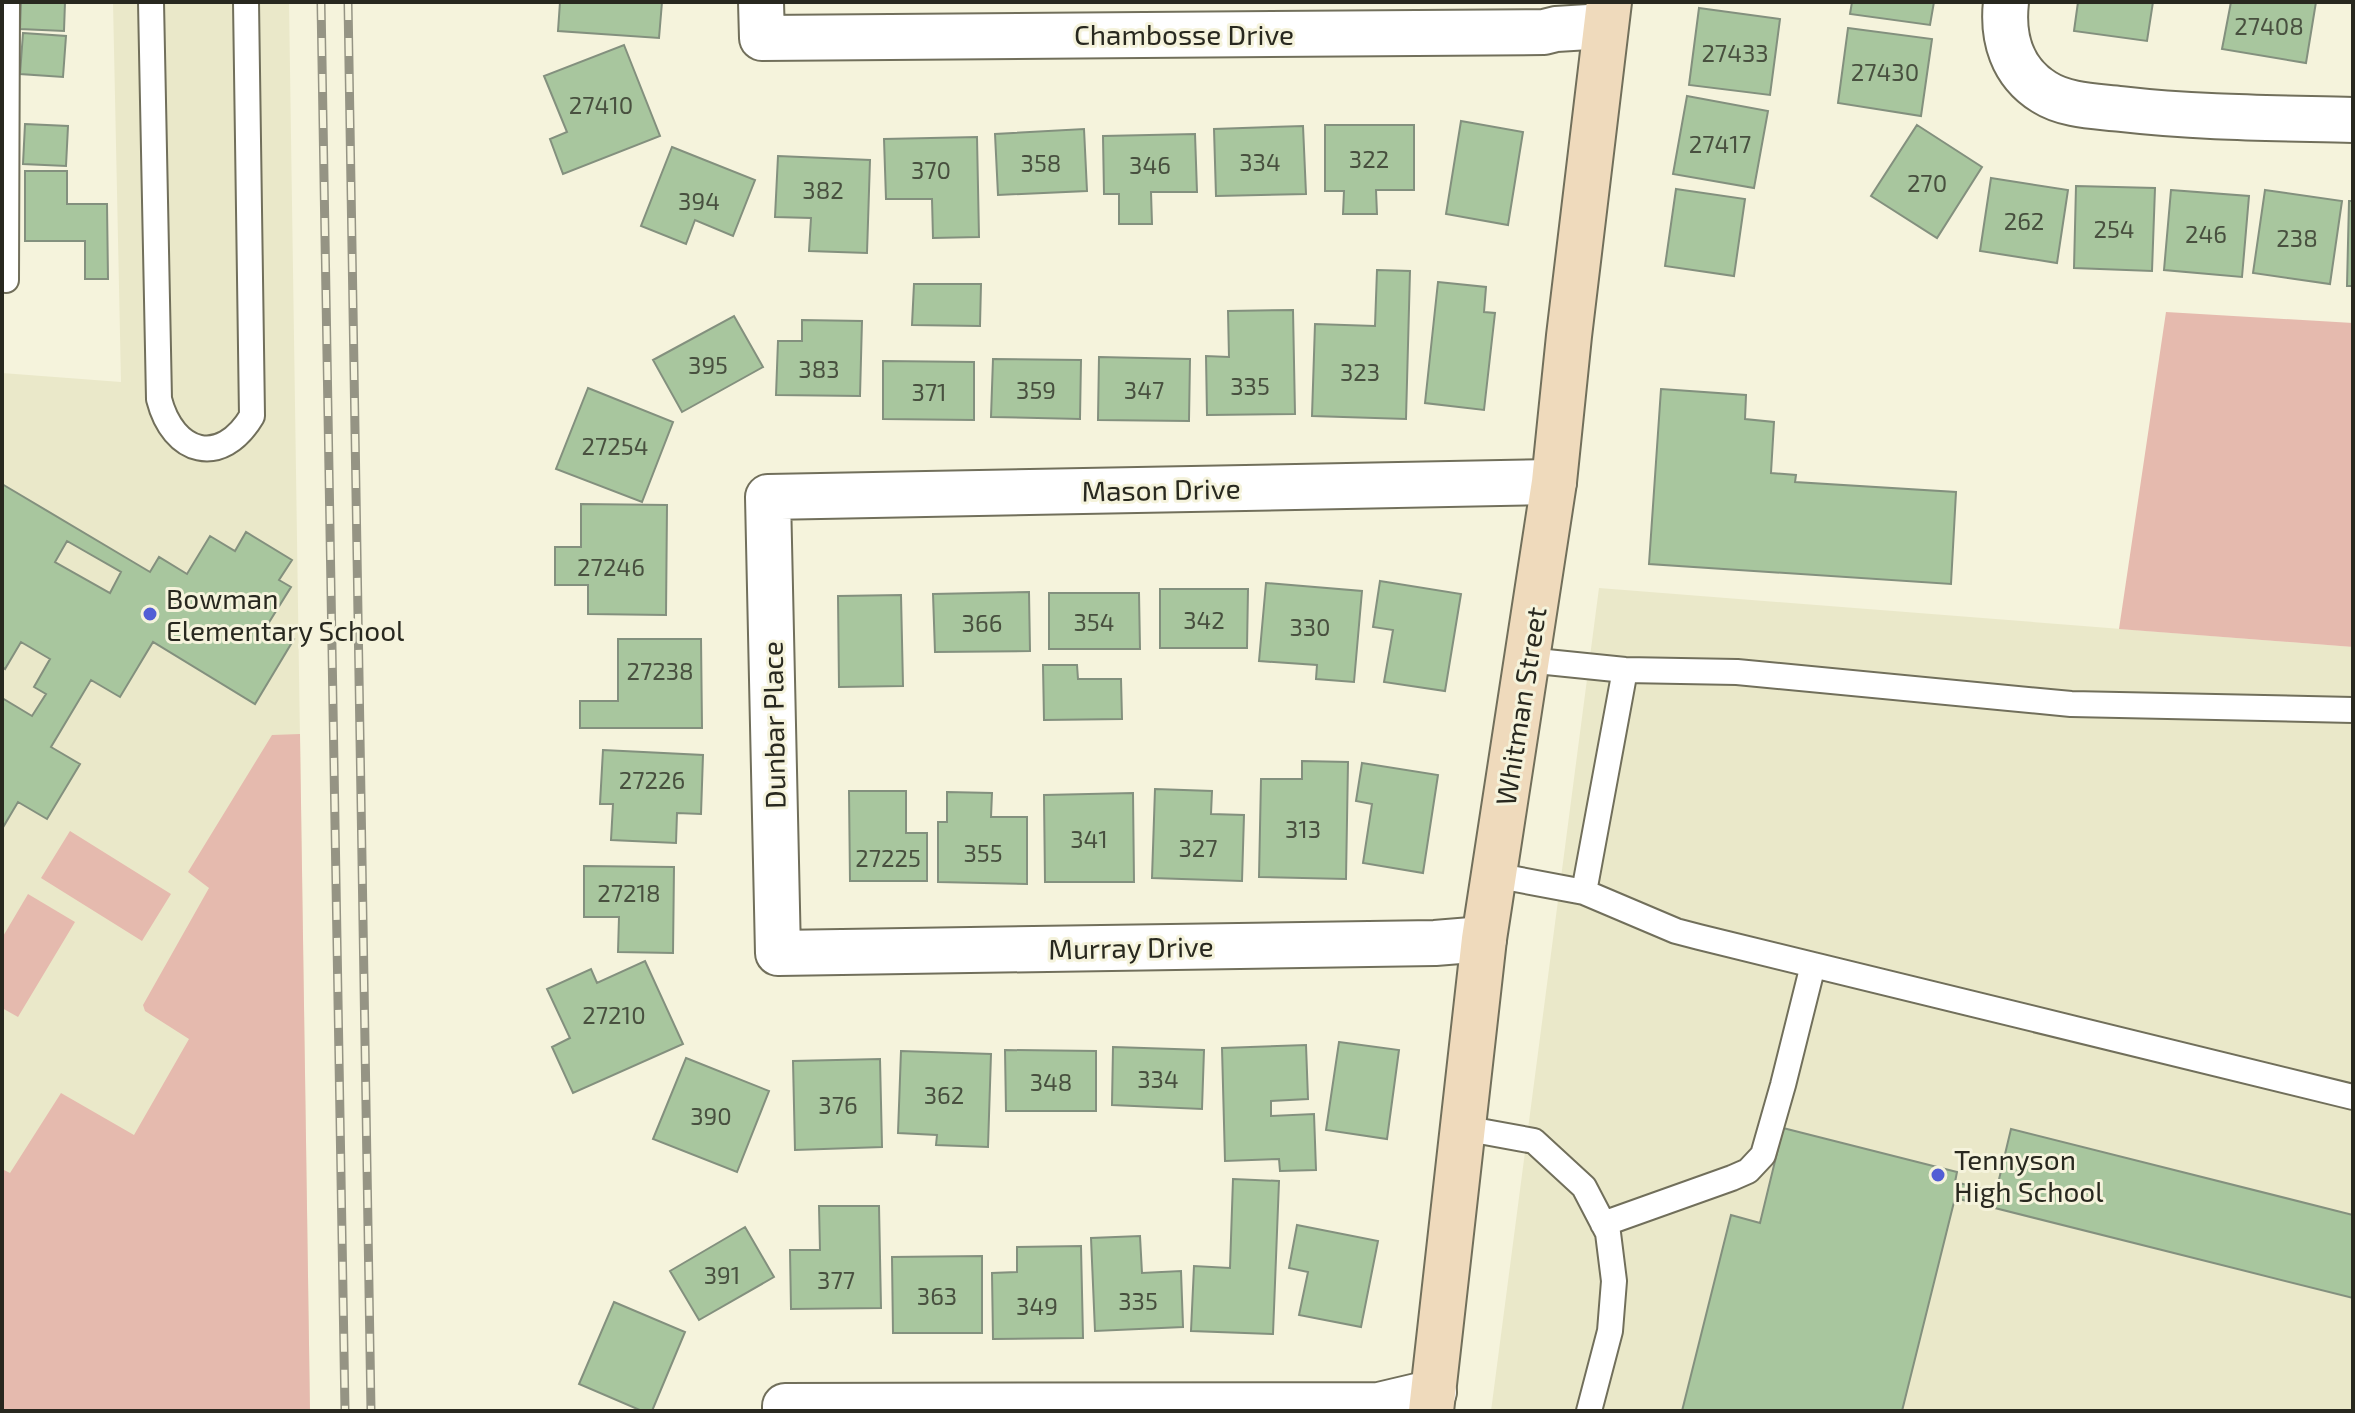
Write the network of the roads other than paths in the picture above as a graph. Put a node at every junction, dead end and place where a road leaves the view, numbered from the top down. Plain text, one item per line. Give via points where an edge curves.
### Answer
1 (7, 2) edge
2 (151, 2) edge
3 (246, 2) edge
4 (2006, 2) edge
5 (1607, 14) edge
6 (761, 20) edge
7 (2353, 120) edge
8 (6, 280) dead end
9 (1554, 482) junction
10 (768, 497) joint
11 (1527, 660) junction
12 (1625, 670) junction
13 (2353, 710) edge
14 (1494, 875) junction
15 (1584, 892) junction
16 (1484, 939) junction
17 (778, 953) joint
18 (1813, 965) junction
19 (2353, 1097) edge
20 (1463, 1128) junction
21 (1603, 1224) junction
22 (1432, 1402) edge
23 (785, 1409) edge
24 (1589, 1411) edge

1 - 8 lane
2 - 3 lane via 159,399 171,427 197,449 234,439 252,416
4 - 7 street via 2008,48 2022,74 2045,93 2073,104 2181,116
5 - 6 street, Chambosse Drive via 1544,32
5 - 9 street, Whitman Street
9 - 10 street, Mason Drive
9 - 11 street, Whitman Street
10 - 17 street, Dunbar Place
11 - 12 lane
11 - 14 street, Whitman Street
12 - 13 lane via 1737,672 2071,704
12 - 15 lane
14 - 15 lane
14 - 16 street, Whitman Street
15 - 18 lane via 1676,931
16 - 17 street, Murray Drive
16 - 20 street, Whitman Street
18 - 19 lane
18 - 21 lane via 1763,1155 1732,1178
20 - 21 lane via 1534,1141 1584,1187
20 - 22 street, Whitman Street
21 - 24 lane via 1614,1281 1610,1331
22 - 23 street

